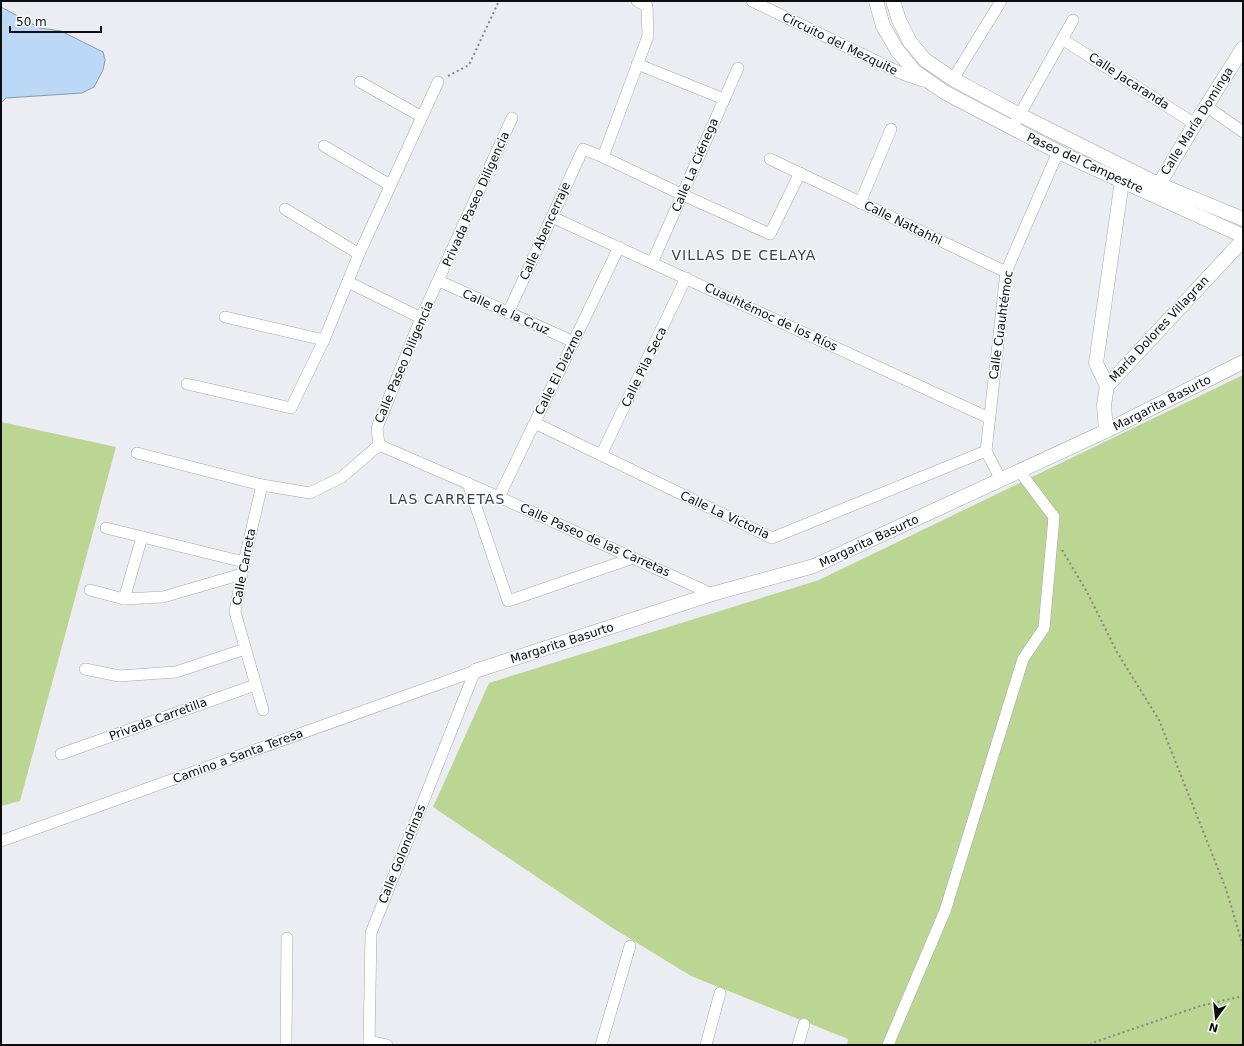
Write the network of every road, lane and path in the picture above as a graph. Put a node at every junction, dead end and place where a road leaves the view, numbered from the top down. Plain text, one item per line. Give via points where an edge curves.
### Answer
1 (499, 1) edge
2 (637, 1) edge
3 (752, 1) edge
4 (876, 1) edge
5 (893, 1) edge
6 (1001, 1) edge
7 (1073, 20) dead end
8 (1062, 39) junction
9 (1243, 48) edge
10 (637, 64) junction
11 (738, 68) dead end
12 (953, 79) junction
13 (360, 82) dead end
14 (438, 82) joint
15 (930, 83) junction
16 (724, 100) junction
17 (1206, 106) junction
18 (1020, 115) junction
19 (422, 117) junction
20 (512, 118) dead end
21 (1195, 124) junction
22 (1012, 128) junction
23 (891, 129) dead end
24 (1243, 132) edge
25 (324, 146) dead end
26 (1058, 152) junction
27 (603, 157) junction
28 (770, 159) dead end
29 (800, 174) junction
30 (1122, 182) junction
31 (390, 185) junction
32 (1155, 189) junction
33 (683, 195) junction
34 (860, 202) junction
35 (285, 209) dead end
36 (552, 216) junction
37 (1243, 219) edge
38 (1243, 236) edge
39 (1243, 240) edge
40 (619, 247) junction
41 (359, 254) junction
42 (652, 263) junction
43 (1006, 272) junction
44 (686, 278) junction
45 (439, 281) junction
46 (348, 282) junction
47 (508, 313) junction
48 (226, 317) dead end
49 (421, 318) junction
50 (324, 340) junction
51 (574, 342) junction
52 (1243, 362) edge
53 (187, 384) dead end
54 (1107, 386) junction
55 (989, 418) junction
56 (535, 423) junction
57 (1106, 431) junction
58 (379, 444) junction
59 (986, 451) junction
60 (137, 453) dead end
61 (601, 456) junction
62 (1020, 472) junction
63 (1001, 480) junction
64 (468, 483) junction
65 (262, 485) junction
66 (499, 497) junction
67 (106, 528) dead end
68 (1052, 534) junction
69 (142, 537) junction
70 (633, 558) junction
71 (244, 562) junction
72 (242, 574) junction
73 (90, 590) dead end
74 (712, 594) junction
75 (124, 599) junction
76 (245, 649) junction
77 (85, 669) dead end
78 (475, 671) junction
79 (255, 685) junction
80 (262, 710) dead end
81 (61, 754) dead end
82 (1, 841) edge
83 (287, 938) dead end
84 (630, 946) dead end
85 (1243, 946) edge
86 (720, 993) dead end
87 (1243, 996) edge
88 (804, 1024) dead end
89 (369, 1043) edge
90 (286, 1045) edge
91 (387, 1045) edge
92 (601, 1045) edge
93 (706, 1045) edge
94 (798, 1045) edge
95 (888, 1045) edge
96 (1090, 1045) edge

1 - 14 path via 469,65
2 - 10 street via 647,6 648,36
3 - 15 street, Circuito del Mezquite via 905,75
4 - 15 street, Paseo del Campestre via 883,26 897,50 914,71
5 - 12 street, Paseo del Campestre via 910,42 925,60
6 - 12 street
7 - 8 street
8 - 18 street
8 - 21 street, Calle Jacaranda
9 - 17 street, Calle María Dominga
10 - 16 street
10 - 27 street
11 - 16 street, Calle La Ciénega
12 - 18 street, Paseo del Campestre
13 - 19 street
14 - 19 street
15 - 22 street, Paseo del Campestre
16 - 33 street, Calle La Ciénega
17 - 21 street, Calle María Dominga
17 - 24 street
18 - 22 street
18 - 32 street, Paseo del Campestre
19 - 31 street
20 - 45 street, Privada Paseo Diligencia
21 - 32 street, Calle María Dominga
22 - 26 street, Paseo del Campestre
23 - 34 street
25 - 31 street
26 - 30 street, Paseo del Campestre
26 - 43 street, Calle Cuauhtémoc
27 - 33 street
27 - 36 street, Calle Abencerraje via 583,149
28 - 29 street, Calle Nattahhi
29 - 33 street via 770,234
29 - 34 street, Calle Nattahhi
30 - 32 street, Paseo del Campestre
30 - 54 street via 1096,363
31 - 41 street
32 - 37 street, Paseo del Campestre
32 - 38 street, Paseo del Campestre
33 - 42 street, Calle La Ciénega
34 - 43 street, Calle Nattahhi
35 - 41 street
36 - 40 street, Cuauhtémoc de los Ríos
36 - 47 street, Calle Abencerraje
39 - 54 street, María Dolores Villagran
40 - 42 street, Cuauhtémoc de los Ríos
40 - 51 street, Calle El Diezmo
41 - 46 street
42 - 44 street, Cuauhtémoc de los Ríos
43 - 55 street, Calle Cuauhtémoc
44 - 55 street, Cuauhtémoc de los Ríos
44 - 61 street, Calle Pila Seca
45 - 47 street, Calle de la Cruz
45 - 49 street, Calle Paseo Diligencia
46 - 49 street
46 - 50 street
47 - 51 street, Calle de la Cruz
48 - 50 street
49 - 58 street, Calle Paseo Diligencia via 377,428
50 - 53 street via 291,408
51 - 56 street, Calle El Diezmo
52 - 57 street, Margarita Basurto
54 - 57 street, María Dolores Villagran via 1104,405
55 - 59 street, Calle Cuauhtémoc
56 - 61 street, Calle La Victoria
56 - 66 street, Calle El Diezmo
57 - 62 street, Margarita Basurto
58 - 64 street, Calle Paseo de las Carretas
58 - 65 street via 342,477 310,493
59 - 61 street, Calle La Victoria via 772,538
59 - 63 street
60 - 65 street
62 - 63 street, Margarita Basurto
62 - 68 street via 1054,517
63 - 74 street, Margarita Basurto via 814,566
64 - 66 street, Calle Paseo de las Carretas
64 - 70 street via 508,601
65 - 71 street, Calle Carreta
66 - 70 street, Calle Paseo de las Carretas
67 - 69 street
68 - 85 path via 1088,592 1117,652 1159,720 1226,889
68 - 95 street via 1044,628 1023,659 945,911
69 - 71 street
69 - 75 street
70 - 74 street, Calle Paseo de las Carretas
71 - 72 street, Calle Carreta
72 - 75 street via 163,597
72 - 76 street, Calle Carreta via 235,612
73 - 75 street
74 - 78 street, Margarita Basurto
76 - 77 street via 176,672 119,676
76 - 79 street, Calle Carreta
78 - 82 street, Camino a Santa Teresa
78 - 89 street, Calle Golondrinas via 371,933
79 - 80 street, Calle Carreta
79 - 81 street, Privada Carretilla
83 - 90 street
84 - 92 street
86 - 93 street
87 - 96 path via 1200,1006
88 - 94 street
89 - 91 street

